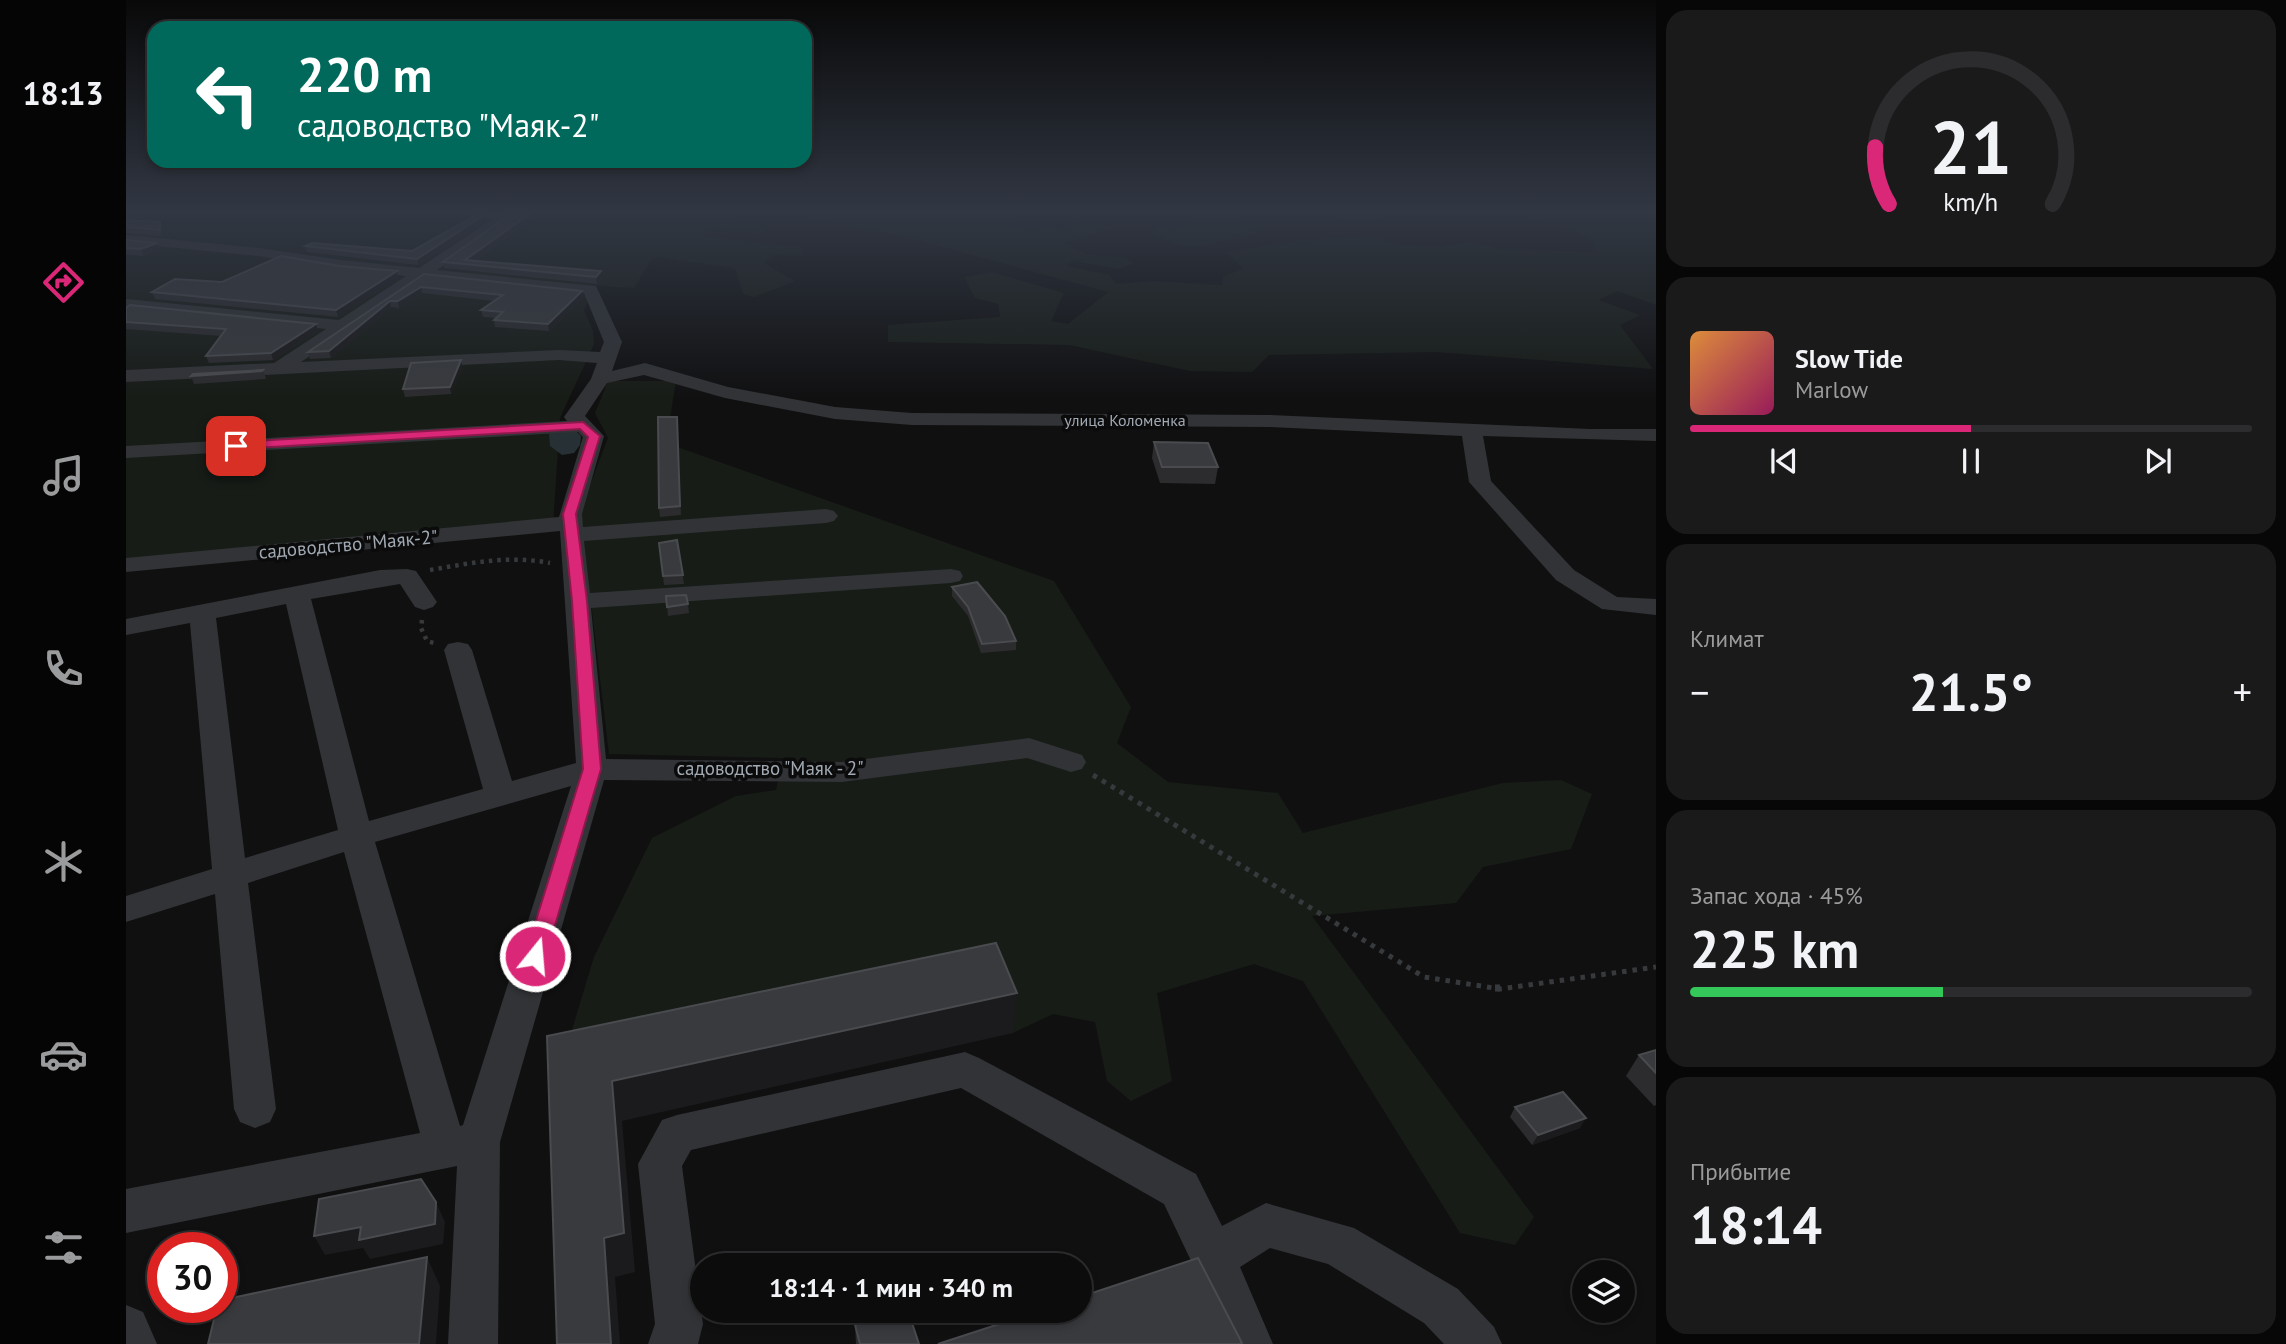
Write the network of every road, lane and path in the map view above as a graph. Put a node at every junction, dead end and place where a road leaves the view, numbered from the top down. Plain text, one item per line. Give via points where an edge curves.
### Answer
1 (424, 274) edge
2 (432, 274) edge
3 (126, 304) edge
4 (343, 326) junction
5 (278, 368) junction
6 (604, 368) junction
7 (126, 376) edge
8 (583, 426) junction
9 (1472, 430) junction
10 (1656, 435) edge
11 (126, 452) edge
12 (827, 516) dead end
13 (573, 540) junction
14 (126, 565) edge
15 (407, 576) junction
16 (951, 576) dead end
17 (297, 595) junction
18 (579, 601) junction
19 (424, 602) joint
20 (1656, 607) edge
21 (202, 613) junction
22 (126, 627) edge
23 (458, 650) joint
24 (1071, 762) joint
25 (592, 769) junction
26 (501, 795) junction
27 (356, 836) junction
28 (230, 877) junction
29 (126, 909) edge
30 (1656, 967) edge
31 (255, 1109) dead end
32 (463, 1146) junction
33 (126, 1211) edge
34 (1213, 1257) junction
35 (126, 1329) edge
36 (132, 1344) edge
37 (473, 1344) edge
38 (673, 1344) edge
39 (1248, 1344) edge
40 (1477, 1344) edge

1 - 4 street
2 - 6 street via 590,289 613,342
3 - 4 street
4 - 5 street
5 - 6 street, улица Коломенка via 559,355
5 - 7 street, улица Коломенка
6 - 8 street via 574,417
6 - 9 street, улица Коломенка via 645,369 725,392 821,410 912,419 1270,421
8 - 11 street
8 - 13 street via 594,436 570,514
9 - 10 street, улица Коломенка
9 - 20 street via 1480,482 1565,575 1611,604
12 - 13 street
13 - 14 street, садоводство "Маяк-2"
13 - 15 path via 548,563 523,558 490,560
13 - 18 street
15 - 17 street
15 - 19 street
16 - 18 street
17 - 21 street
17 - 27 street
18 - 25 street
19 - 23 path via 421,628 427,641
21 - 22 street
21 - 28 street
23 - 26 street
24 - 25 street, садоводство "Маяк - 2" via 1029,748 842,772
24 - 30 path via 1424,976 1500,989
25 - 26 street, садоводство "Маяк - 2"
25 - 32 street
26 - 27 street, садоводство "Маяк - 2"
27 - 28 street, садоводство "Маяк - 2"
27 - 32 street
28 - 29 street, садоводство "Маяк - 2"
28 - 31 street
32 - 33 street
32 - 37 street
34 - 38 street via 1180,1189 965,1070 677,1134 660,1164 679,1324
34 - 39 street
34 - 40 street via 1266,1225 1338,1244 1441,1306
35 - 36 street

